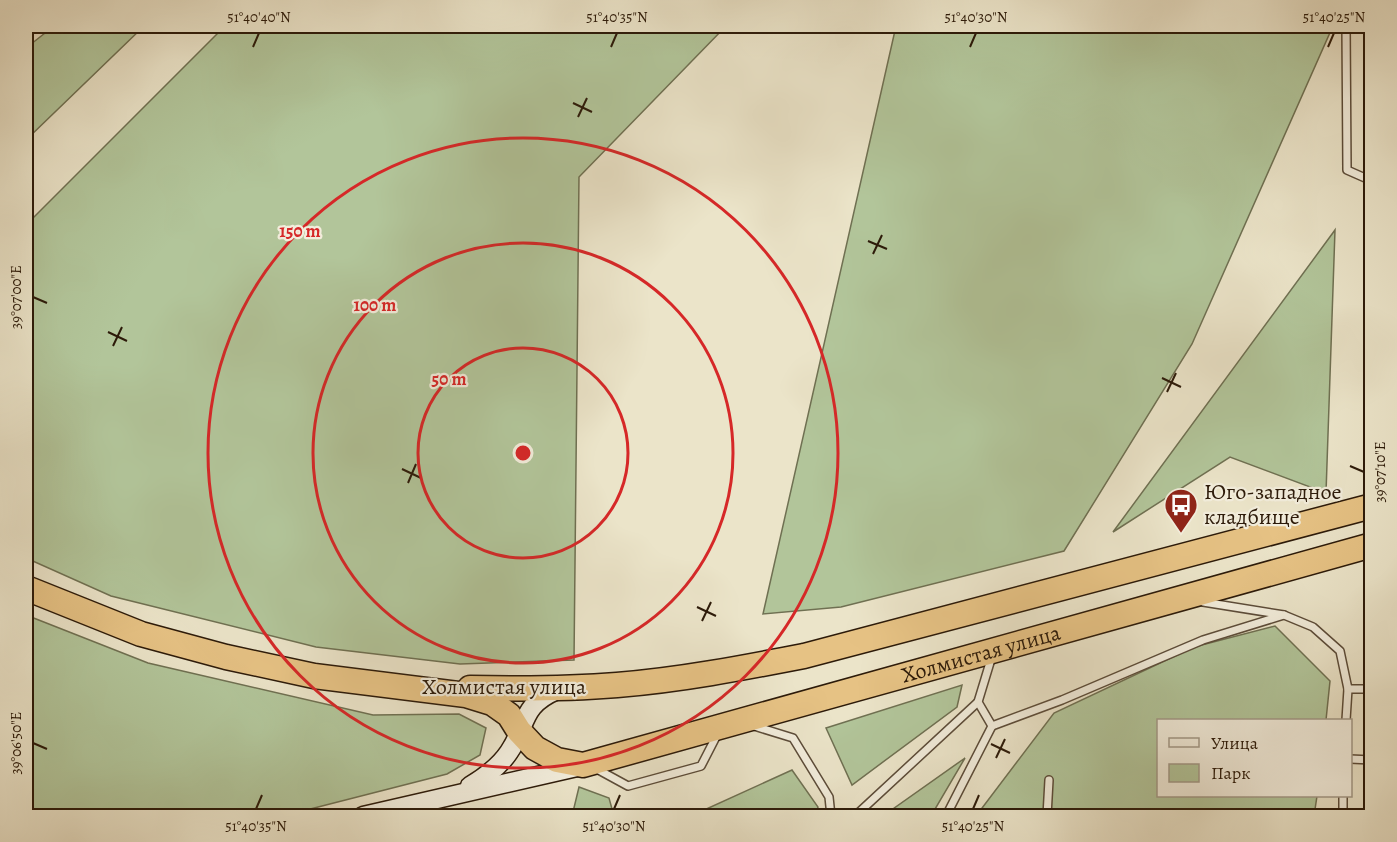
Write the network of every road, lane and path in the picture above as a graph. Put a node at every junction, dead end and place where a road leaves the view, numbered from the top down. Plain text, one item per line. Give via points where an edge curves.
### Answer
1 (1346, 26) edge
2 (1371, 181) edge
3 (1371, 506) edge
4 (1371, 545) edge
5 (1198, 552) junction
6 (26, 588) edge
7 (1210, 590) junction
8 (1183, 598) junction
9 (1284, 615) junction
10 (993, 651) junction
11 (411, 687) junction
12 (559, 689) junction
13 (1348, 689) junction
14 (1371, 689) edge
15 (978, 702) junction
16 (1346, 719) edge
17 (731, 724) junction
18 (992, 726) junction
19 (519, 731) junction
20 (1352, 759) edge
21 (1371, 760) edge
22 (585, 765) junction
23 (1049, 780) dead end
24 (1343, 797) edge
25 (435, 800) junction
26 (363, 816) edge
27 (831, 816) edge
28 (855, 816) edge
29 (946, 816) edge
30 (1047, 816) edge
31 (1343, 816) edge

1 - 2 lane via 1347,170
3 - 5 highway, Холмистая улица
4 - 7 highway, Холмистая улица
5 - 7 highway
5 - 12 highway, Холмистая улица via 804,656 703,674
6 - 11 highway via 141,634 226,657 314,676
7 - 8 highway, Холмистая улица
8 - 9 lane
8 - 10 highway, Холмистая улица
9 - 13 lane via 1313,627 1340,651
9 - 18 lane via 1203,640
10 - 15 lane
10 - 17 highway, Холмистая улица
11 - 12 highway, Холмистая улица
11 - 19 highway, Холмистая улица via 492,703 509,715
12 - 19 main road via 541,697 526,714
13 - 14 lane
13 - 16 lane
15 - 18 lane
15 - 28 lane
17 - 22 highway, Холмистая улица
17 - 22 lane via 700,766 628,786
17 - 27 lane via 793,738 829,797
18 - 29 lane
19 - 22 highway, Холмистая улица via 535,748 557,760
19 - 25 main road via 510,751 491,773
20 - 21 lane
22 - 25 main road
23 - 30 lane
24 - 31 lane
25 - 26 main road

